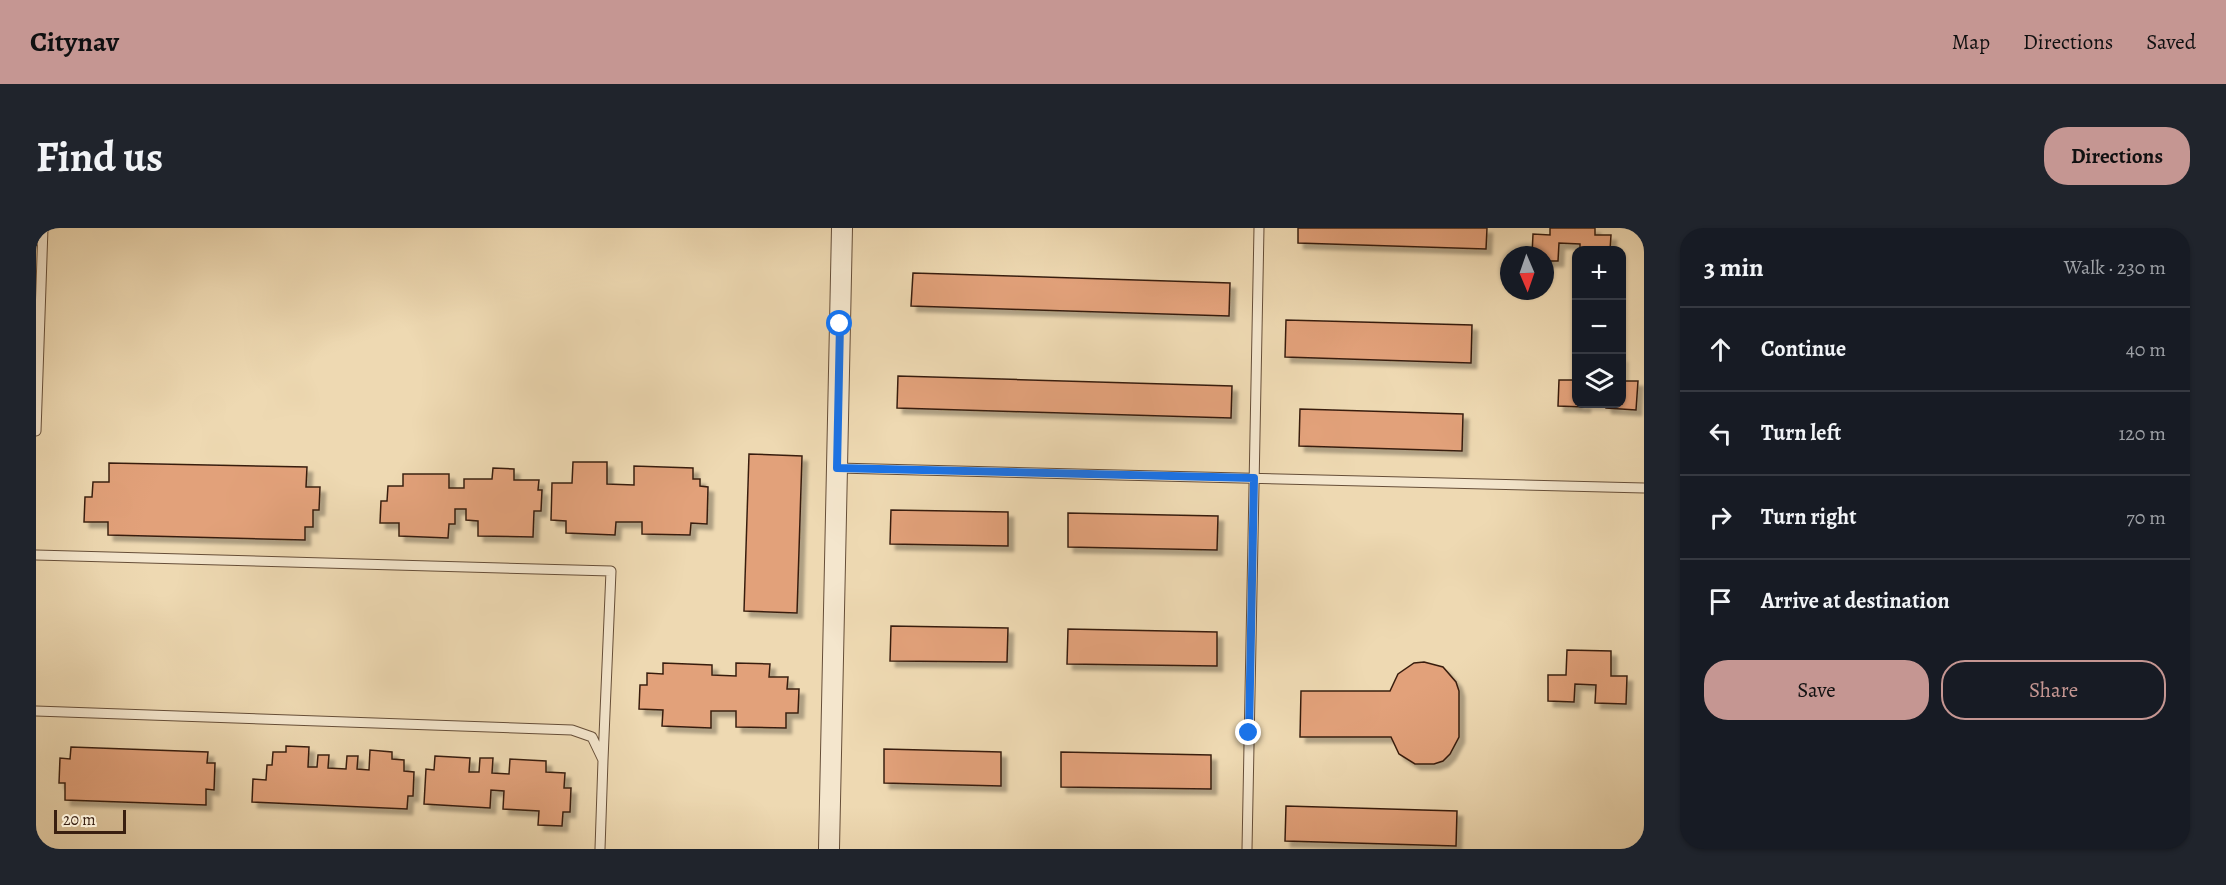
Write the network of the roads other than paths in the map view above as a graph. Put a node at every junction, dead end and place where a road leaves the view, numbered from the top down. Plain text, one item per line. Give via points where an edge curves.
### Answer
1 (43, 228) edge
2 (842, 228) edge
3 (1259, 228) edge
4 (36, 431) edge
5 (837, 468) junction
6 (1254, 478) junction
7 (1644, 488) edge
8 (36, 555) edge
9 (36, 711) edge
10 (603, 760) junction
11 (600, 849) edge
12 (829, 849) edge
13 (1246, 849) edge

1 - 4 lane
2 - 5 street
3 - 6 lane
5 - 6 lane
5 - 12 street
6 - 7 lane
6 - 13 lane
8 - 10 lane via 611,571
9 - 10 lane via 572,730 592,737
10 - 11 lane

